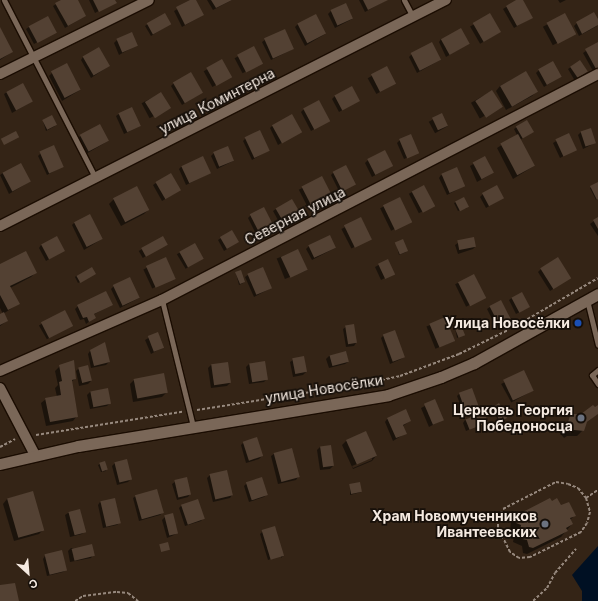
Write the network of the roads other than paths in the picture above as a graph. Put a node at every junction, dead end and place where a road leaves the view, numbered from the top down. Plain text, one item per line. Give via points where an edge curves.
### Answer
1 (4, 0) edge
2 (149, 0) edge
3 (404, 0) edge
4 (446, 0) edge
5 (413, 17) junction
6 (33, 58) junction
7 (0, 74) edge
8 (598, 74) edge
9 (95, 178) junction
10 (0, 226) edge
11 (598, 294) edge
12 (162, 300) junction
13 (587, 300) junction
14 (598, 345) edge
15 (598, 370) edge
16 (0, 371) edge
17 (598, 384) edge
18 (0, 388) edge
19 (193, 426) junction
20 (35, 455) junction
21 (0, 464) edge

1 - 6 lane
2 - 6 street
3 - 5 lane
4 - 5 street, улица Коминтерна
5 - 9 street, улица Коминтерна
6 - 7 street
6 - 9 lane
8 - 12 street, Северная улица
9 - 10 street, улица Коминтерна
11 - 13 street, улица Новосёлки
12 - 16 street, Северная улица
12 - 19 lane
13 - 14 lane
13 - 19 street, улица Новосёлки via 474,363 396,392
15 - 17 lane via 592,375
18 - 20 street
19 - 20 street, улица Новосёлки
20 - 21 street, улица Новосёлки

